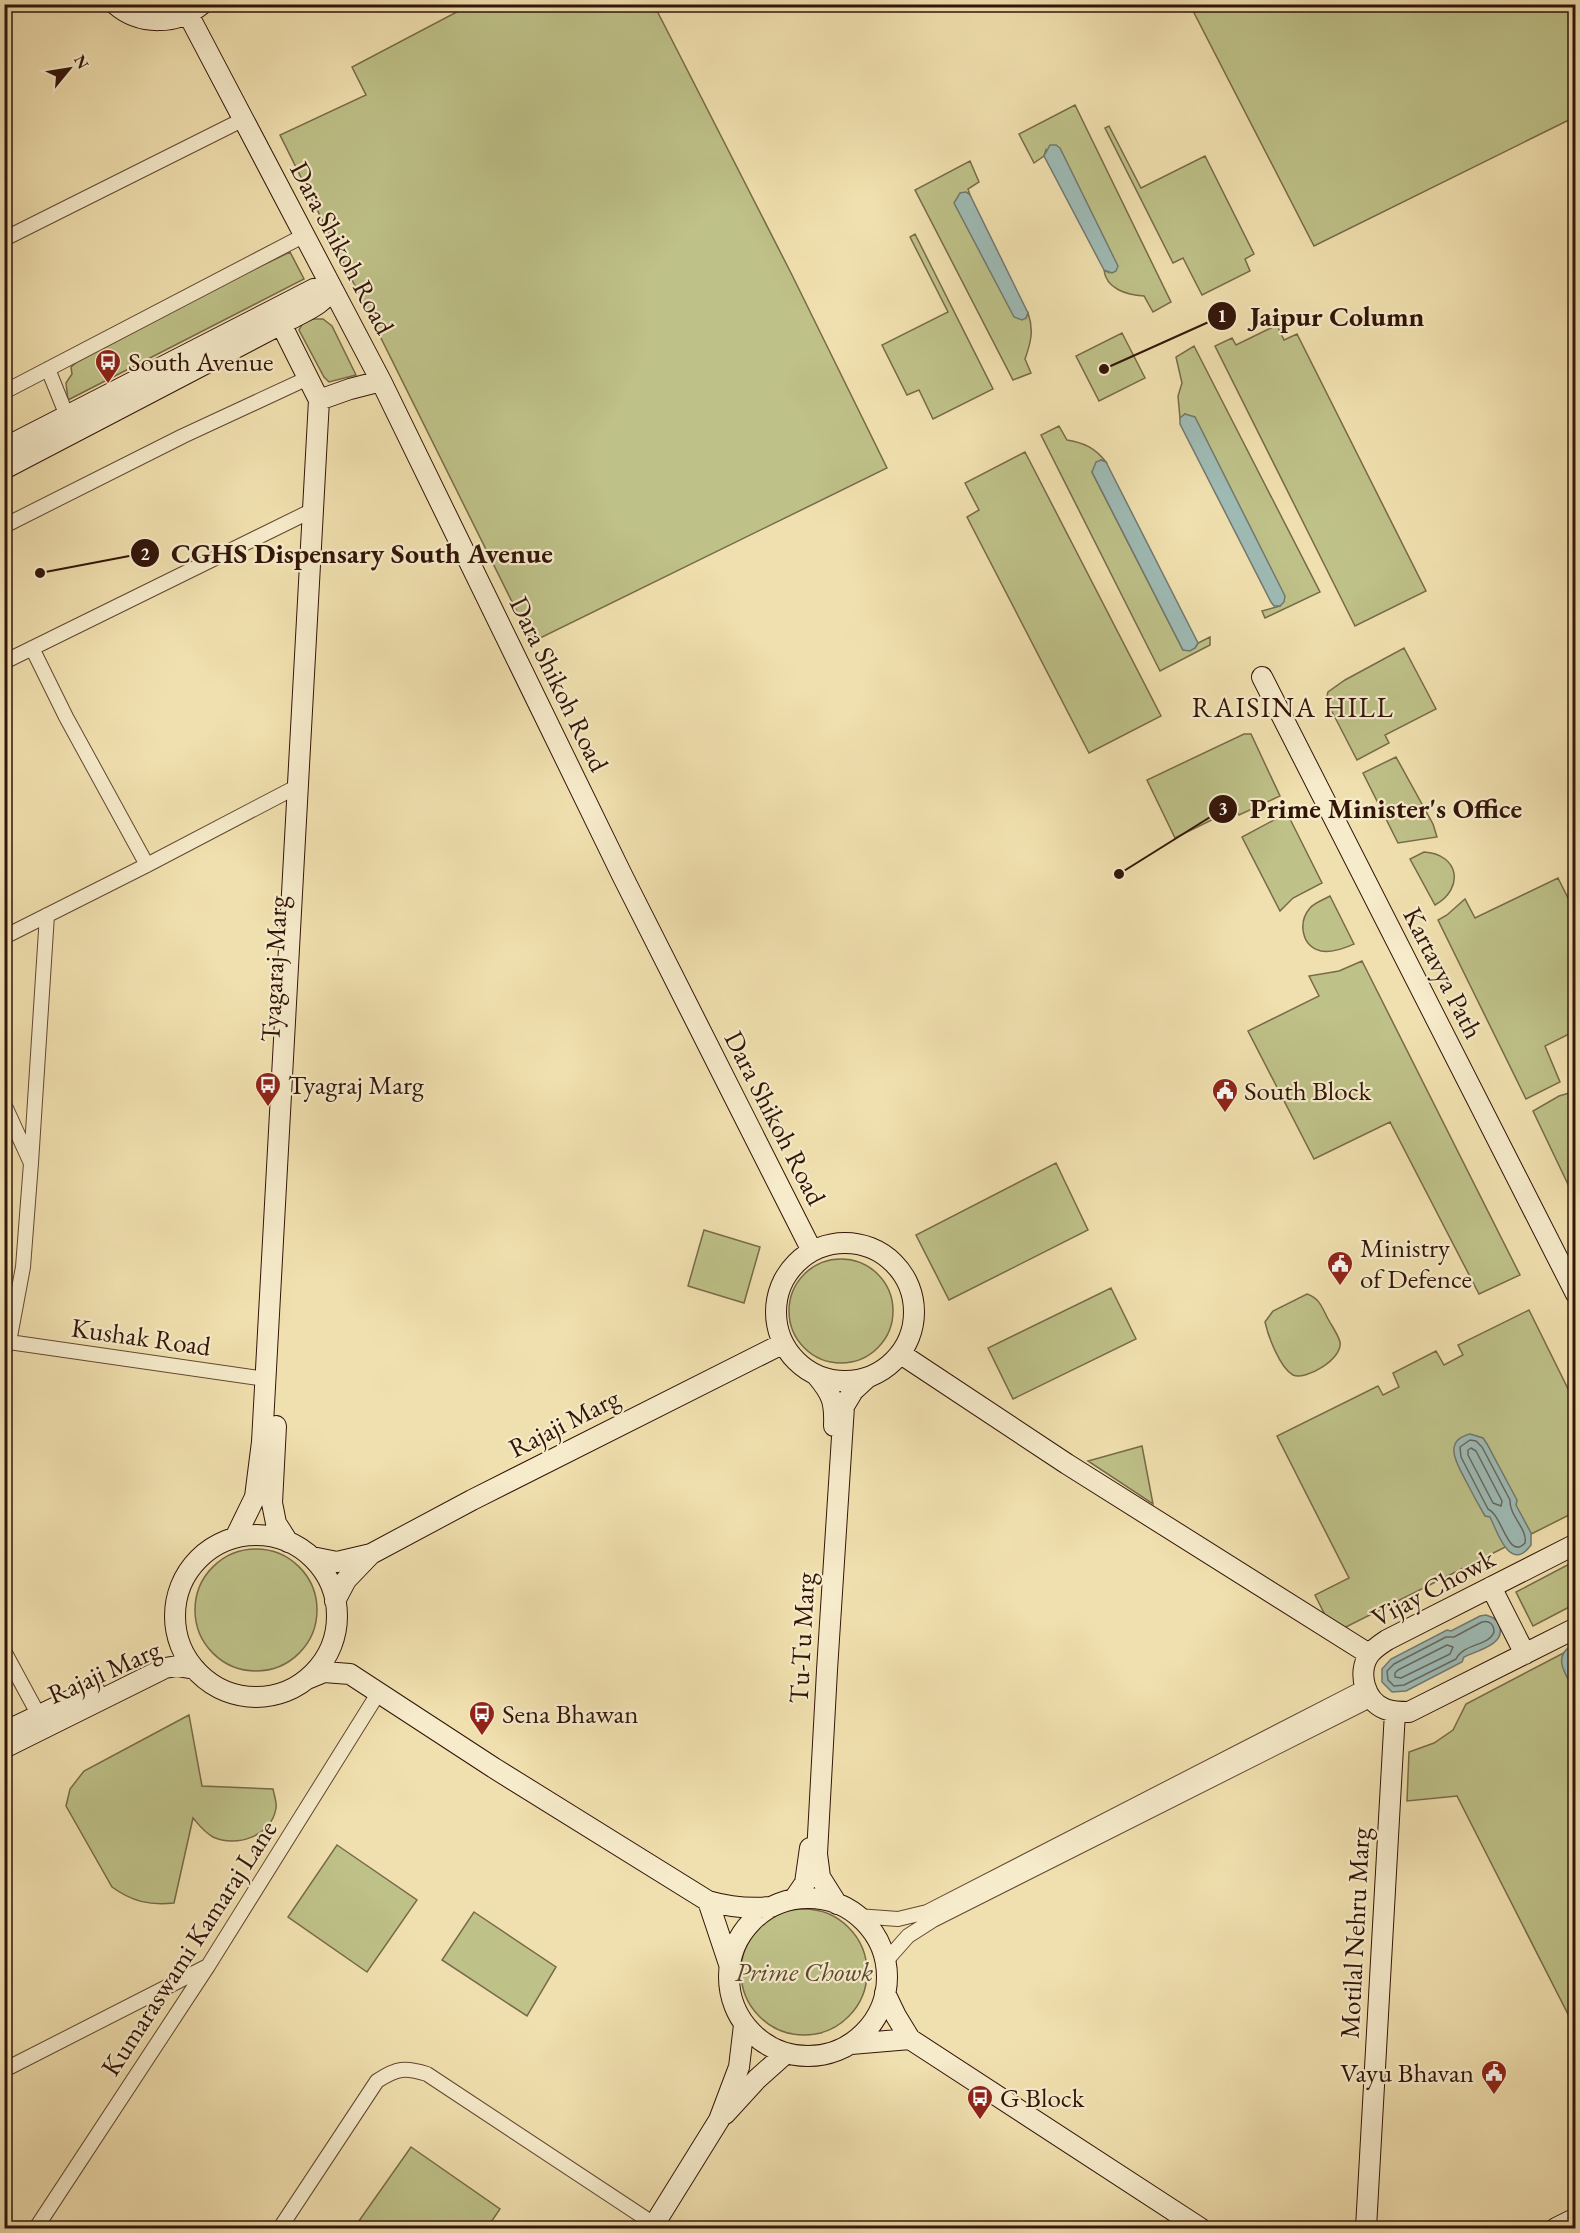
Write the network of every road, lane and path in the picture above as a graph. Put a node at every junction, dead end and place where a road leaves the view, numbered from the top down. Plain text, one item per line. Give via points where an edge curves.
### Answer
1 (115, 4) edge
2 (195, 9) edge
3 (244, 119) junction
4 (305, 236) junction
5 (4, 239) edge
6 (332, 288) junction
7 (278, 317) junction
8 (48, 369) junction
9 (309, 378) junction
10 (381, 381) junction
11 (4, 392) edge
12 (325, 397) junction
13 (67, 416) junction
14 (4, 448) edge
15 (4, 469) edge
16 (313, 510) junction
17 (4, 526) edge
18 (32, 648) junction
19 (4, 662) edge
20 (1262, 677) dead end
21 (298, 786) junction
22 (147, 865) junction
23 (47, 915) junction
24 (5, 936) edge
25 (4, 1104) edge
26 (31, 1163) junction
27 (812, 1251) junction
28 (1575, 1294) edge
29 (782, 1344) junction
30 (7, 1346) edge
31 (901, 1353) junction
32 (817, 1376) junction
33 (266, 1379) junction
34 (866, 1379) junction
35 (263, 1497) junction
36 (236, 1536) junction
37 (288, 1542) junction
38 (1575, 1544) edge
39 (371, 1554) junction
40 (312, 1557) junction
41 (1491, 1587) junction
42 (335, 1601) junction
43 (1575, 1628) edge
44 (177, 1634) junction
45 (333, 1640) junction
46 (4, 1651) edge
47 (1370, 1654) junction
48 (1525, 1654) junction
49 (195, 1669) junction
50 (350, 1674) junction
51 (307, 1679) junction
52 (379, 1692) junction
53 (1368, 1693) junction
54 (1395, 1712) junction
55 (42, 1722) junction
56 (4, 1732) edge
57 (4, 1748) edge
58 (794, 1899) junction
59 (708, 1901) junction
60 (837, 1904) junction
61 (771, 1907) junction
62 (857, 1916) junction
63 (885, 1962) junction
64 (729, 1964) junction
65 (208, 1966) junction
66 (885, 1993) junction
67 (744, 2025) junction
68 (910, 2039) junction
69 (851, 2044) junction
70 (785, 2054) junction
71 (4, 2070) edge
72 (719, 2120) junction
73 (1575, 2218) edge
74 (655, 2227) edge
75 (36, 2229) edge
76 (280, 2229) edge
77 (1200, 2229) edge
78 (1366, 2229) edge
79 (1556, 2229) edge

1 - 2 main road via 136,17 154,20 171,19
2 - 3 main road, Dara Shikoh Road
3 - 4 main road, Dara Shikoh Road
3 - 5 street
4 - 6 main road, Dara Shikoh Road
4 - 8 street
6 - 7 main road via 321,302
6 - 10 main road, Dara Shikoh Road
7 - 9 main road, Tyagaraj Marg
7 - 13 main road
7 - 15 main road
8 - 11 street
8 - 13 street
9 - 12 main road, Tyagaraj Marg
9 - 17 street
10 - 12 main road
10 - 27 main road, Dara Shikoh Road via 623,877
12 - 16 main road, Tyagaraj Marg
12 - 35 main road, Tyagaraj Marg via 326,511
13 - 14 main road
16 - 18 street
16 - 21 main road, Tyagaraj Marg
18 - 19 street
18 - 22 street
20 - 28 main road, Kartavya Path
21 - 22 street
21 - 33 main road, Tyagaraj Marg
22 - 23 street
23 - 24 street
23 - 26 street
25 - 26 street
26 - 30 street via 23,1267
27 - 29 main road via 794,1265 781,1284 775,1314
27 - 31 main road via 829,1244 848,1243 867,1247 897,1267 907,1282 916,1323
29 - 32 main road via 797,1363
29 - 39 main road, Rajaji Marg
30 - 33 street, Kushak Road
31 - 34 main road via 885,1369
31 - 47 main road via 1067,1464
32 - 34 main road via 832,1381
32 - 58 main road, Tu-Tu Marg via 830,1391 834,1422 809,1863 805,1882
33 - 35 main road, Tyagaraj Marg
34 - 60 main road, Tu-Tu Marg via 844,1406 826,1670 817,1854 820,1877
35 - 36 main road, Tyagaraj Marg
35 - 37 main road, Tyagaraj Marg
36 - 37 main road via 261,1535
36 - 44 main road via 213,1546 189,1569 176,1600
37 - 40 main road
38 - 41 main road, Vijay Chowk
39 - 40 main road, Rajaji Marg via 337,1562
39 - 42 main road, Rajaji Marg via 346,1580
40 - 42 main road via 328,1580
41 - 47 main road, Vijay Chowk via 1404,1630
41 - 48 main road
42 - 45 main road
43 - 48 main road
44 - 49 main road
44 - 55 main road, Rajaji Marg via 172,1647 162,1656
45 - 50 main road
45 - 51 main road via 326,1657
46 - 55 street
47 - 53 main road, Vijay Chowk via 1363,1676
48 - 54 main road via 1409,1712
49 - 51 main road via 223,1690 252,1697 281,1693
49 - 55 main road, Rajaji Marg via 165,1668
50 - 51 main road via 324,1672
50 - 52 main road
52 - 59 main road via 502,1774
52 - 65 street, Kumaraswami Kamaraj Lane
53 - 54 main road via 1382,1708
53 - 62 street via 927,1912 898,1919
53 - 63 street via 933,1920 908,1936
54 - 78 main road, Motilal Nehru Marg
55 - 56 main road, Rajaji Marg
55 - 57 main road, Rajaji Marg
58 - 60 main road via 816,1898
58 - 61 main road
59 - 61 main road via 725,1906
59 - 64 main road
60 - 62 main road
61 - 64 main road via 739,1936
62 - 63 main road via 875,1937
63 - 66 main road
64 - 67 main road via 734,2006
65 - 71 street
65 - 75 street, Kumaraswami Kamaraj Lane
66 - 68 main road
66 - 69 main road via 879,2013
67 - 70 main road via 762,2043
67 - 72 main road via 739,2067
68 - 69 main road
68 - 77 main road
69 - 70 main road via 819,2056
70 - 72 main road
72 - 74 main road
73 - 79 main road
74 - 76 street via 427,2074 409,2068 391,2072 378,2081

